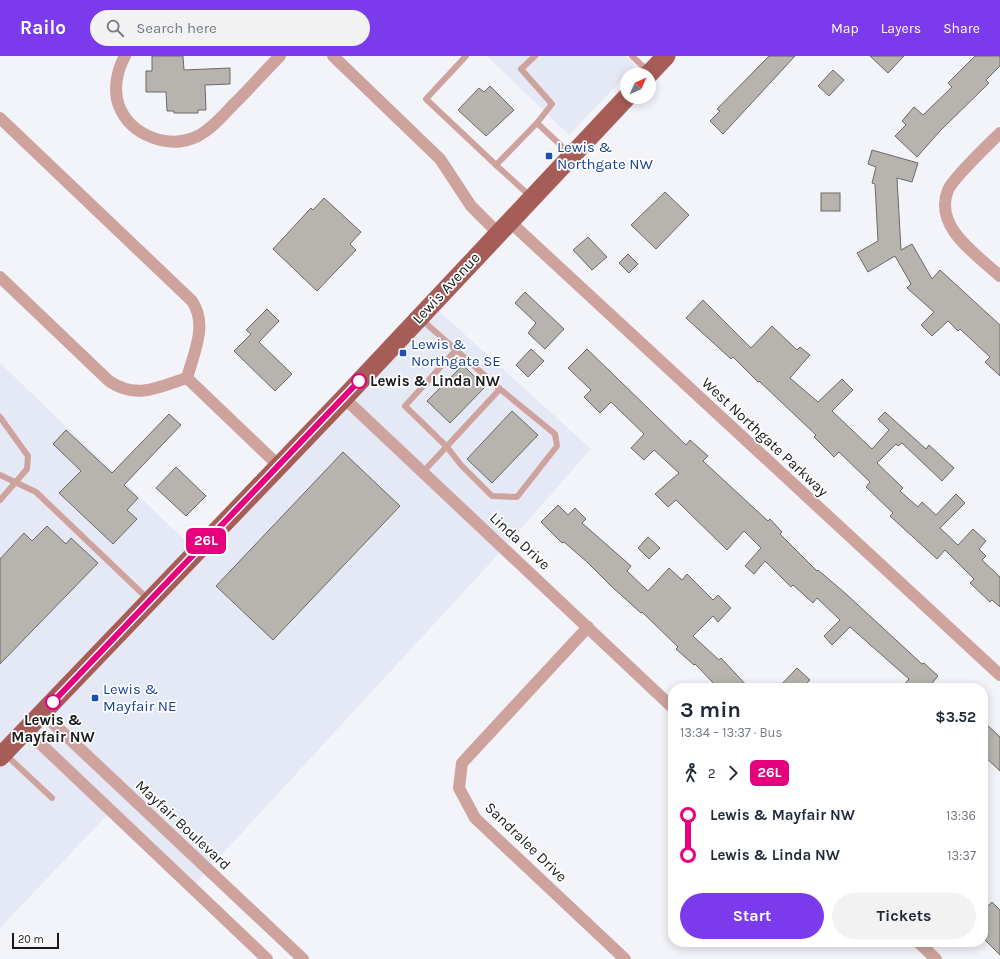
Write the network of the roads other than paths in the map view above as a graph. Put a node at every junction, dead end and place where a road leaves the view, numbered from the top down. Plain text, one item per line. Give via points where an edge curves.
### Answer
1 (126, 56) edge
2 (280, 56) edge
3 (333, 56) edge
4 (466, 56) edge
5 (535, 56) edge
6 (632, 56) edge
7 (666, 56) edge
8 (643, 68) edge
9 (655, 68) edge
10 (620, 104) edge
11 (0, 118) edge
12 (537, 123) junction
13 (1000, 133) edge
14 (572, 155) junction
15 (496, 165) junction
16 (531, 198) junction
17 (504, 227) junction
18 (0, 276) edge
19 (1000, 276) edge
20 (419, 318) junction
21 (456, 350) junction
22 (187, 378) junction
23 (500, 389) junction
24 (344, 398) junction
25 (0, 417) edge
26 (447, 447) junction
27 (279, 466) junction
28 (423, 472) junction
29 (0, 475) edge
30 (17, 482) junction
31 (0, 500) edge
32 (150, 601) junction
33 (588, 627) junction
34 (1000, 675) edge
35 (668, 703) edge
36 (42, 713) junction
37 (26, 730) junction
38 (2, 755) edge
39 (52, 798) dead end
40 (923, 947) edge
41 (267, 959) edge
42 (303, 959) edge
43 (625, 959) edge
44 (936, 959) edge

1 - 2 street via 117,81 116,94 119,106 134,127 145,135 156,140 170,141 183,141 207,131
3 - 17 street, West Northgate Parkway via 440,159 472,206
4 - 15 lane via 426,99
5 - 12 lane via 521,70 552,104
6 - 8 lane
7 - 9 main road
10 - 14 main road, Lewis Avenue
11 - 22 street via 192,301 198,310 200,332
12 - 14 lane
12 - 15 lane
13 - 19 street via 948,190 945,208 950,224 960,240
14 - 16 main road, Lewis Avenue
15 - 16 lane
16 - 17 main road, Lewis Avenue
17 - 20 main road, Lewis Avenue
17 - 34 street, West Northgate Parkway
18 - 22 street via 109,381 120,388 131,392 144,391
20 - 21 lane
20 - 24 main road, Lewis Avenue
21 - 23 lane
21 - 26 lane via 405,406
22 - 27 street
23 - 26 lane
23 - 26 lane via 555,434 557,446 517,497 492,496
24 - 27 main road, Lewis Avenue
24 - 28 street, Linda Drive
25 - 30 lane via 28,456 27,469
26 - 28 lane
27 - 32 main road, Lewis Avenue
28 - 33 street, Linda Drive
29 - 30 lane
30 - 31 lane
30 - 32 lane via 36,492
32 - 36 main road, Lewis Avenue
33 - 35 street, Linda Drive
33 - 43 street, Sandralee Drive via 462,763 459,788 475,818
36 - 37 main road, Lewis Avenue
36 - 42 street, Mayfair Boulevard
37 - 38 main road, Lewis Avenue
37 - 41 street
38 - 39 lane
40 - 44 street

